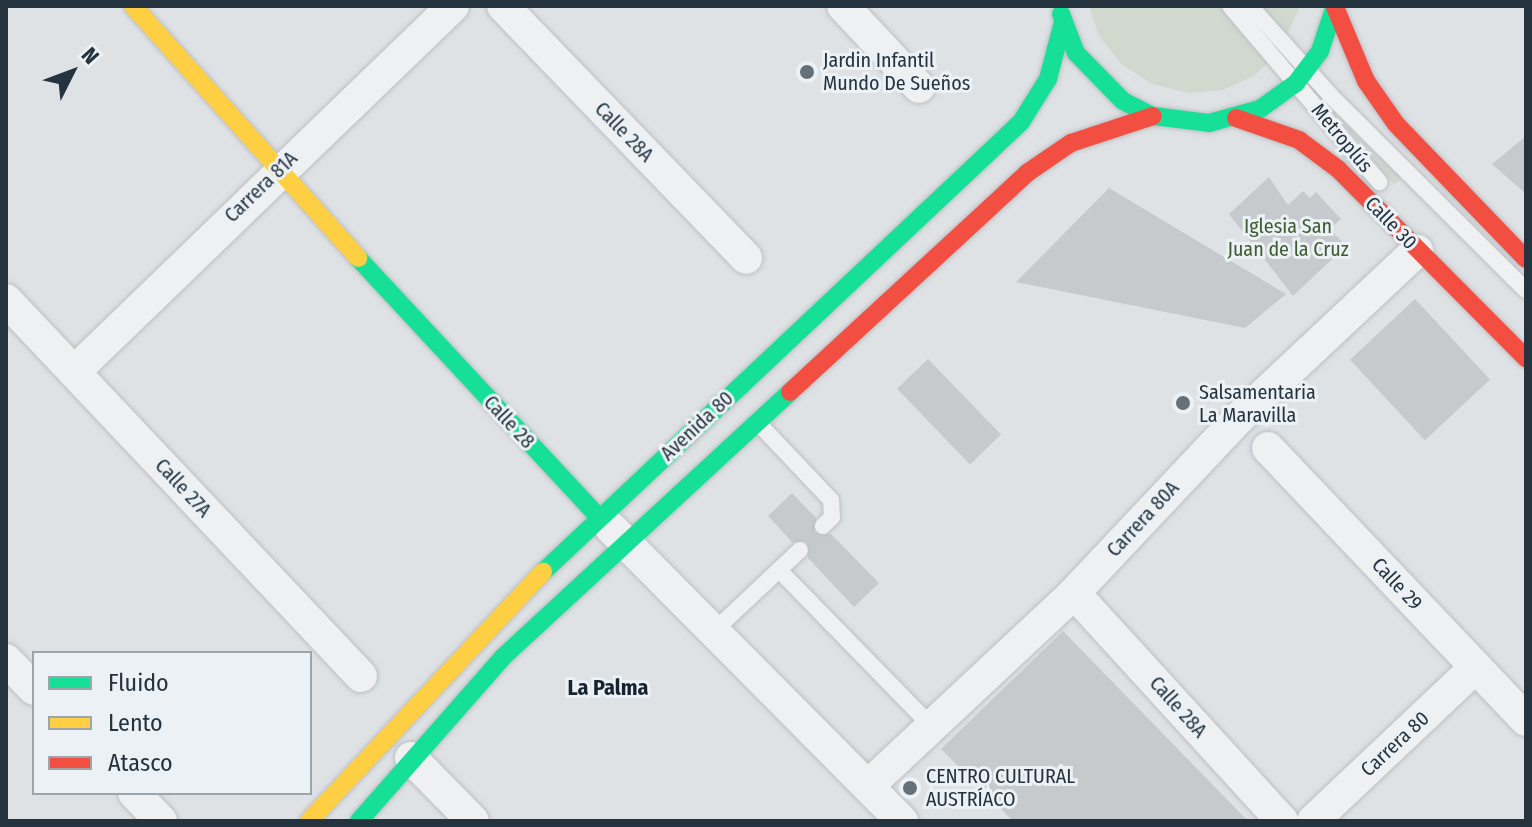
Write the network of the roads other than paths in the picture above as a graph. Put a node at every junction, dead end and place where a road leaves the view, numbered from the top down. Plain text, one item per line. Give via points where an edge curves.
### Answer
1 (133, 6) edge
2 (453, 6) edge
3 (503, 6) edge
4 (843, 6) edge
5 (1230, 6) edge
6 (1250, 6) edge
7 (1335, 6) edge
8 (1061, 14) edge
9 (1302, 76) junction
10 (919, 87) dead end
11 (1153, 116) junction
12 (1236, 118) junction
13 (277, 171) junction
14 (1417, 251) junction
15 (746, 258) dead end
16 (1526, 259) edge
17 (1526, 290) edge
18 (6, 300) edge
19 (1526, 334) edge
20 (1526, 358) edge
21 (74, 372) junction
22 (757, 422) junction
23 (1268, 448) dead end
24 (599, 517) junction
25 (823, 526) dead end
26 (625, 542) junction
27 (800, 550) dead end
28 (779, 570) junction
29 (1074, 593) junction
30 (714, 631) junction
31 (6, 660) edge
32 (1476, 667) junction
33 (361, 676) dead end
34 (32, 687) edge
35 (1526, 720) edge
36 (930, 725) junction
37 (411, 758) junction
38 (868, 786) junction
39 (136, 795) edge
40 (161, 821) edge
41 (309, 821) edge
42 (359, 821) edge
43 (473, 821) edge
44 (902, 821) edge
45 (1282, 821) edge
46 (1313, 821) edge

1 - 13 main road, Calle 28
2 - 13 street, Carrera 81A
3 - 15 street, Calle 28A
4 - 10 street
5 - 9 lane, Metroplús
6 - 9 lane, Metroplús
7 - 9 main road
7 - 16 main road via 1366,81 1396,124
8 - 11 main road via 1097,80
8 - 24 main road, Avenida 80 via 1048,79 1021,122
9 - 12 main road via 1269,103
9 - 17 lane, Metroplús
9 - 19 lane, Metroplús via 1395,201
11 - 12 main road via 1195,123
11 - 22 main road, Avenida 80 via 1052,153
12 - 14 main road, Calle 30 via 1282,132 1322,157
13 - 21 street, Carrera 81A
13 - 24 main road, Calle 28
14 - 20 main road, Calle 30
14 - 29 street, Carrera 80A via 1240,417
18 - 21 street, Calle 27A
21 - 33 street, Calle 27A
22 - 25 lane via 831,500 832,517
22 - 26 main road, Avenida 80
23 - 32 street, Calle 29
24 - 26 street, Calle 28
24 - 41 main road, Avenida 80 via 450,665
26 - 30 street, Calle 28
26 - 37 main road, Avenida 80 via 503,657
27 - 28 lane
28 - 30 lane
28 - 36 lane
29 - 36 street, Carrera 80A
29 - 45 street, Calle 28A
30 - 38 street, Calle 28
31 - 34 street
32 - 35 street, Calle 29
32 - 46 street, Carrera 80
36 - 38 street, Carrera 80A
37 - 42 main road, Avenida 80
37 - 43 street
38 - 44 street, Calle 28
39 - 40 street

